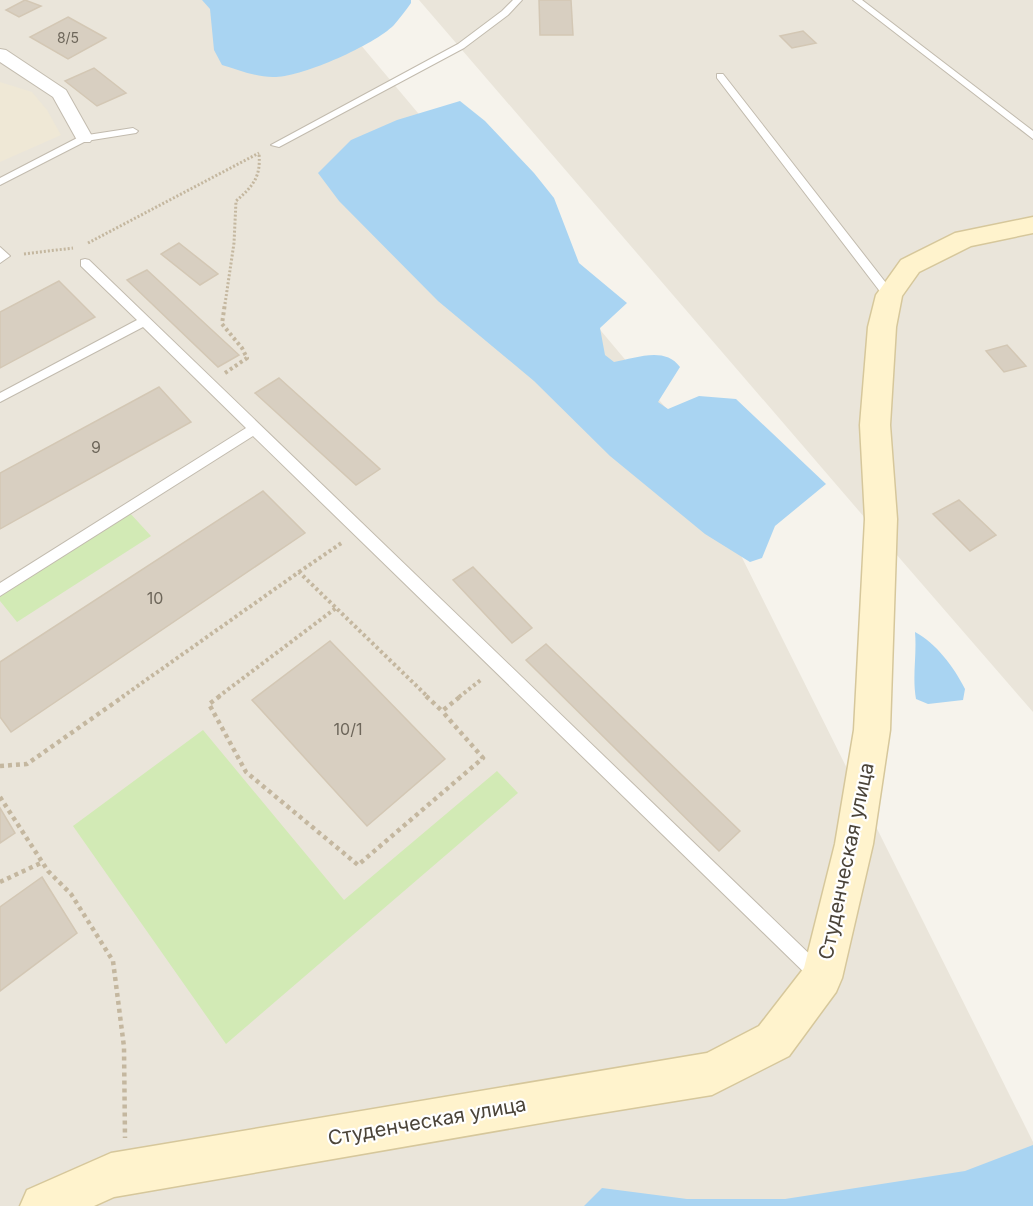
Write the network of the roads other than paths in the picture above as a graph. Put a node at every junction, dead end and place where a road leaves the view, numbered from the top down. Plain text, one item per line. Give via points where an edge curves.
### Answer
1 (518, 0) edge
2 (857, 0) edge
3 (0, 54) edge
4 (720, 76) dead end
5 (133, 131) dead end
6 (1033, 136) edge
7 (84, 138) junction
8 (276, 144) road end
9 (0, 182) edge
10 (1033, 225) edge
11 (86, 263) dead end
12 (889, 295) junction
13 (145, 321) junction
14 (0, 398) edge
15 (254, 429) junction
16 (0, 590) edge
17 (822, 978) junction
18 (43, 1206) edge

1 - 8 lane via 461,46
2 - 6 lane
3 - 7 street via 60,94
4 - 12 lane
5 - 7 lane
7 - 9 lane
10 - 12 street, Студенческая улица via 964,239 910,266
11 - 13 lane
12 - 17 street, Студенческая улица via 882,327 875,425 881,519 872,730 854,844
13 - 14 lane
13 - 15 lane
15 - 16 lane
15 - 17 lane
17 - 18 street, Студенческая улица via 774,1041 712,1074 111,1175

